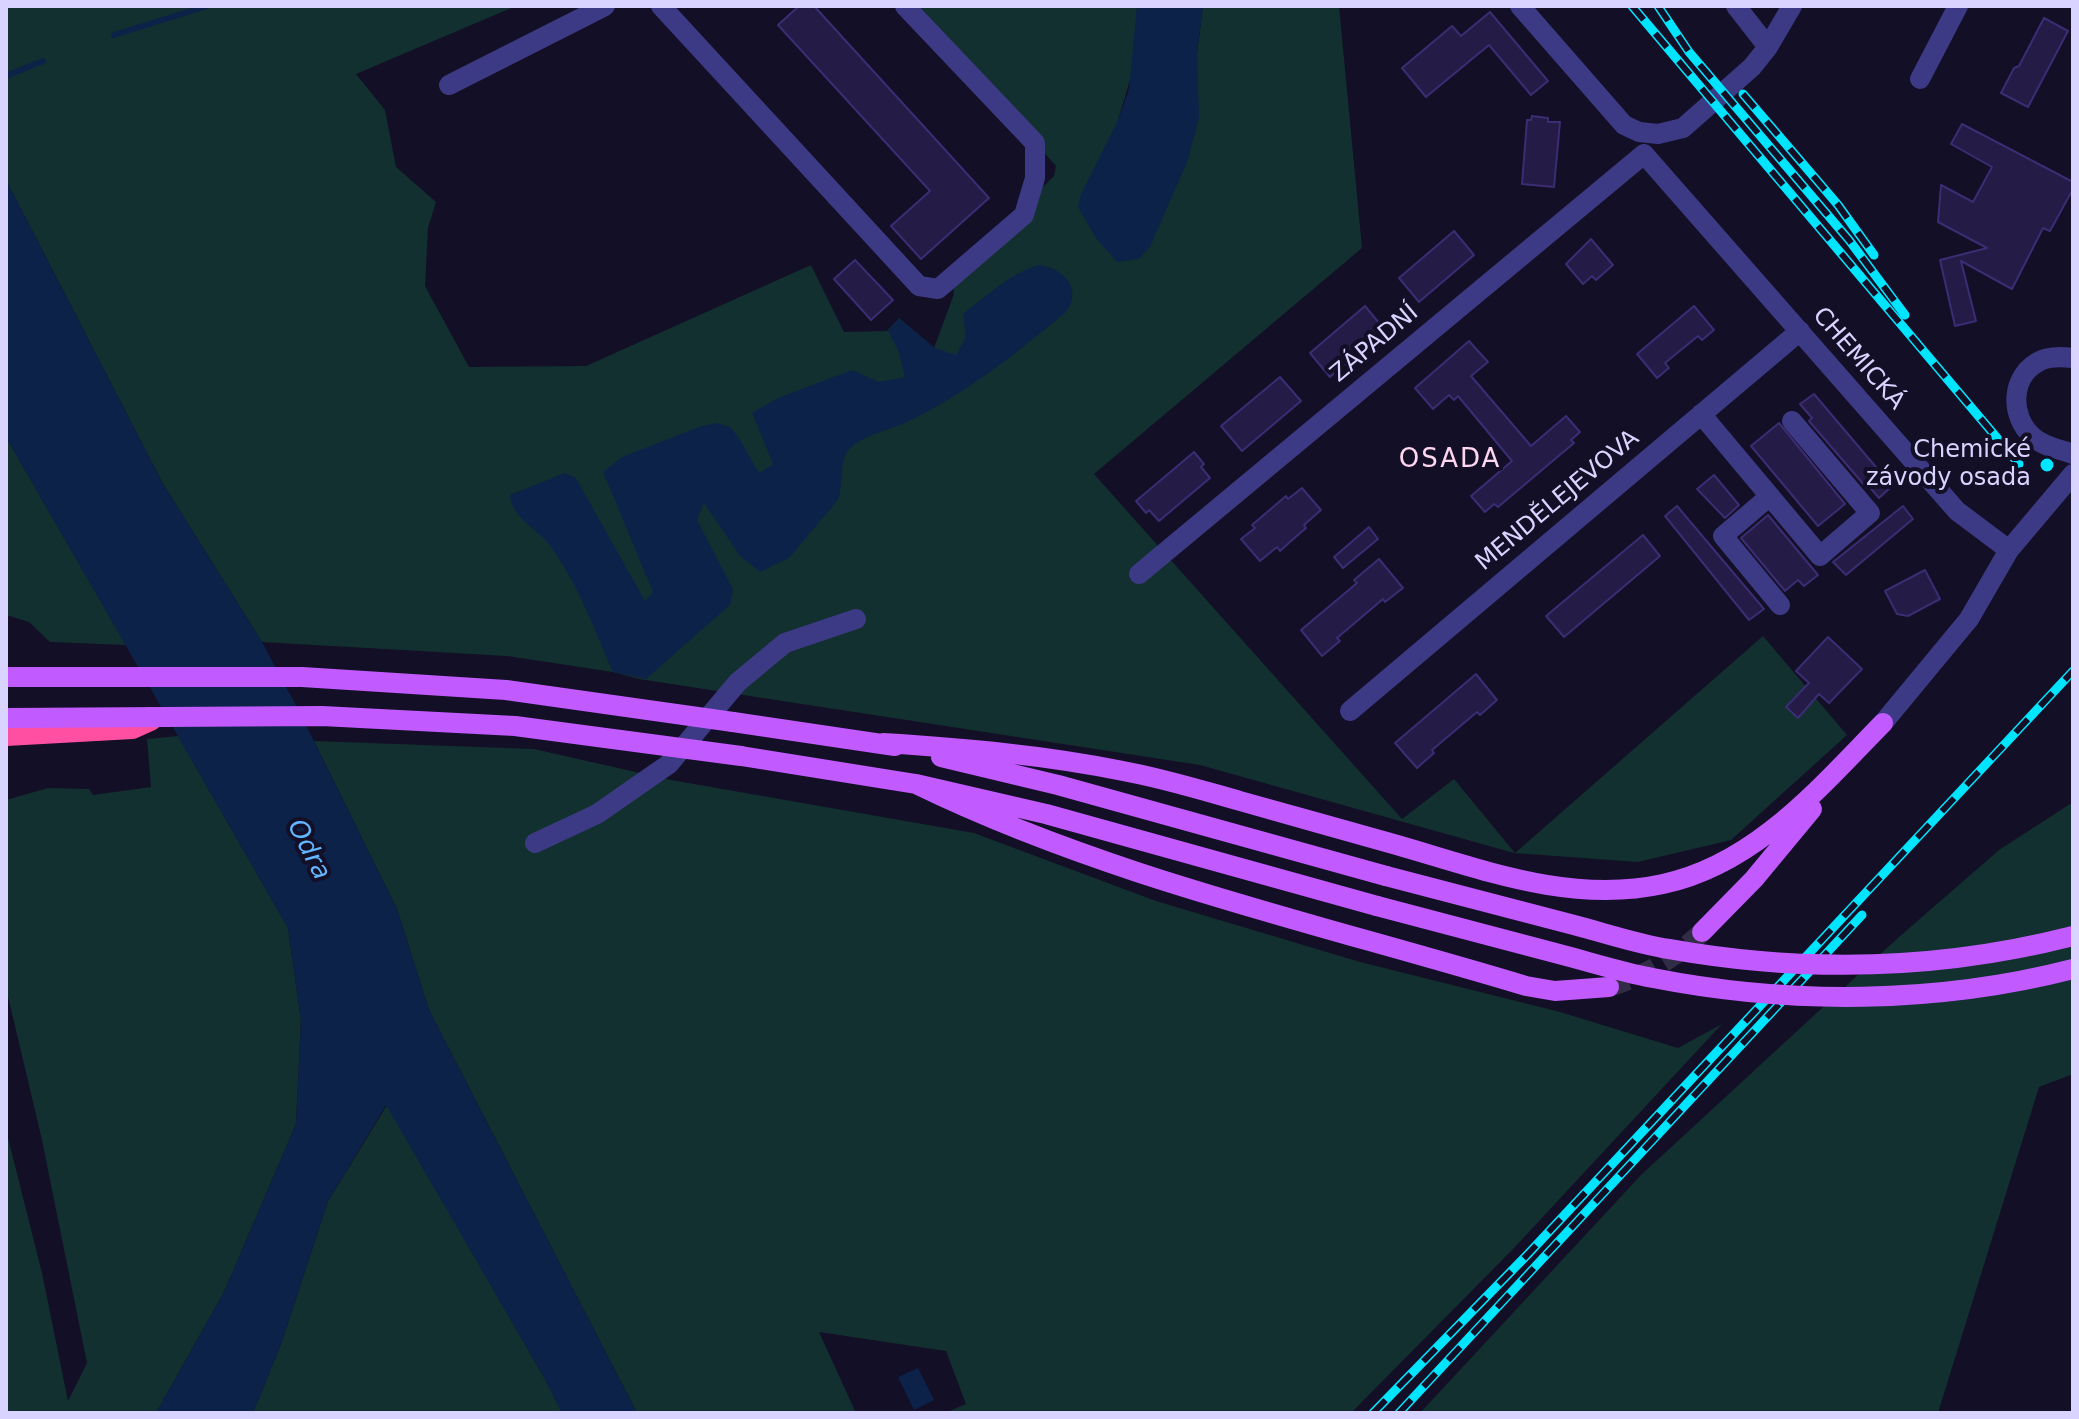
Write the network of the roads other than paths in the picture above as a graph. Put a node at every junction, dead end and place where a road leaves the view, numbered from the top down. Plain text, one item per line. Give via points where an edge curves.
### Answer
1 (605, 6) edge
2 (661, 6) edge
3 (905, 6) edge
4 (1520, 6) edge
5 (1736, 6) edge
6 (1792, 6) edge
7 (1958, 6) edge
8 (1768, 47) junction
9 (1920, 79) dead end
10 (449, 85) dead end
11 (1644, 154) joint
12 (1800, 331) junction
13 (2073, 358) edge
14 (1701, 414) junction
15 (1792, 421) dead end
16 (2073, 454) edge
17 (2073, 474) edge
18 (1770, 496) junction
19 (2009, 550) junction
20 (1139, 574) dead end
21 (1780, 605) dead end
22 (856, 619) dead end
23 (6, 677) edge
24 (1350, 711) dead end
25 (6, 718) edge
26 (151, 718) junction
27 (1883, 723) junction
28 (6, 734) edge
29 (883, 743) junction
30 (916, 784) junction
31 (535, 843) dead end
32 (1702, 932) tunnel mouth
33 (2073, 936) edge
34 (2073, 969) edge
35 (1609, 987) tunnel mouth

1 - 10 street
2 - 3 street via 919,286 938,289 1024,215 1035,178 1035,143
4 - 8 street via 1611,112 1639,132 1683,128
5 - 8 street
6 - 8 street
7 - 9 street
11 - 12 street, CHEMICKÁ
11 - 20 street, ZÁPADNÍ
12 - 14 street, MENDĚLEJEVOVA
12 - 19 street, CHEMICKÁ via 1957,511
13 - 16 street via 2041,360 2019,383 2015,403 2018,417 2036,439
14 - 18 street
14 - 24 street, MENDĚLEJEVOVA
15 - 18 street via 1870,513 1820,556
17 - 19 street
18 - 21 street via 1723,536
19 - 27 street via 1969,619
22 - 31 street via 785,643 738,682 669,764 597,814
23 - 29 main road, bridge via 302,677 506,690
25 - 26 main road, bridge
26 - 28 highway via 132,727
26 - 30 main road, bridge via 322,716 515,726
27 - 29 main road via 1796,811 1744,851 1665,884 1625,890 1574,891 1504,876 1123,770
27 - 32 main road via 1754,879
29 - 33 main road, bridge via 1665,949 1771,963 1894,965 1969,957
30 - 34 main road, bridge via 1046,814 1651,978 1803,996 1884,996 1968,989
30 - 35 main road via 977,814 1151,877 1311,926 1526,986 1555,991

